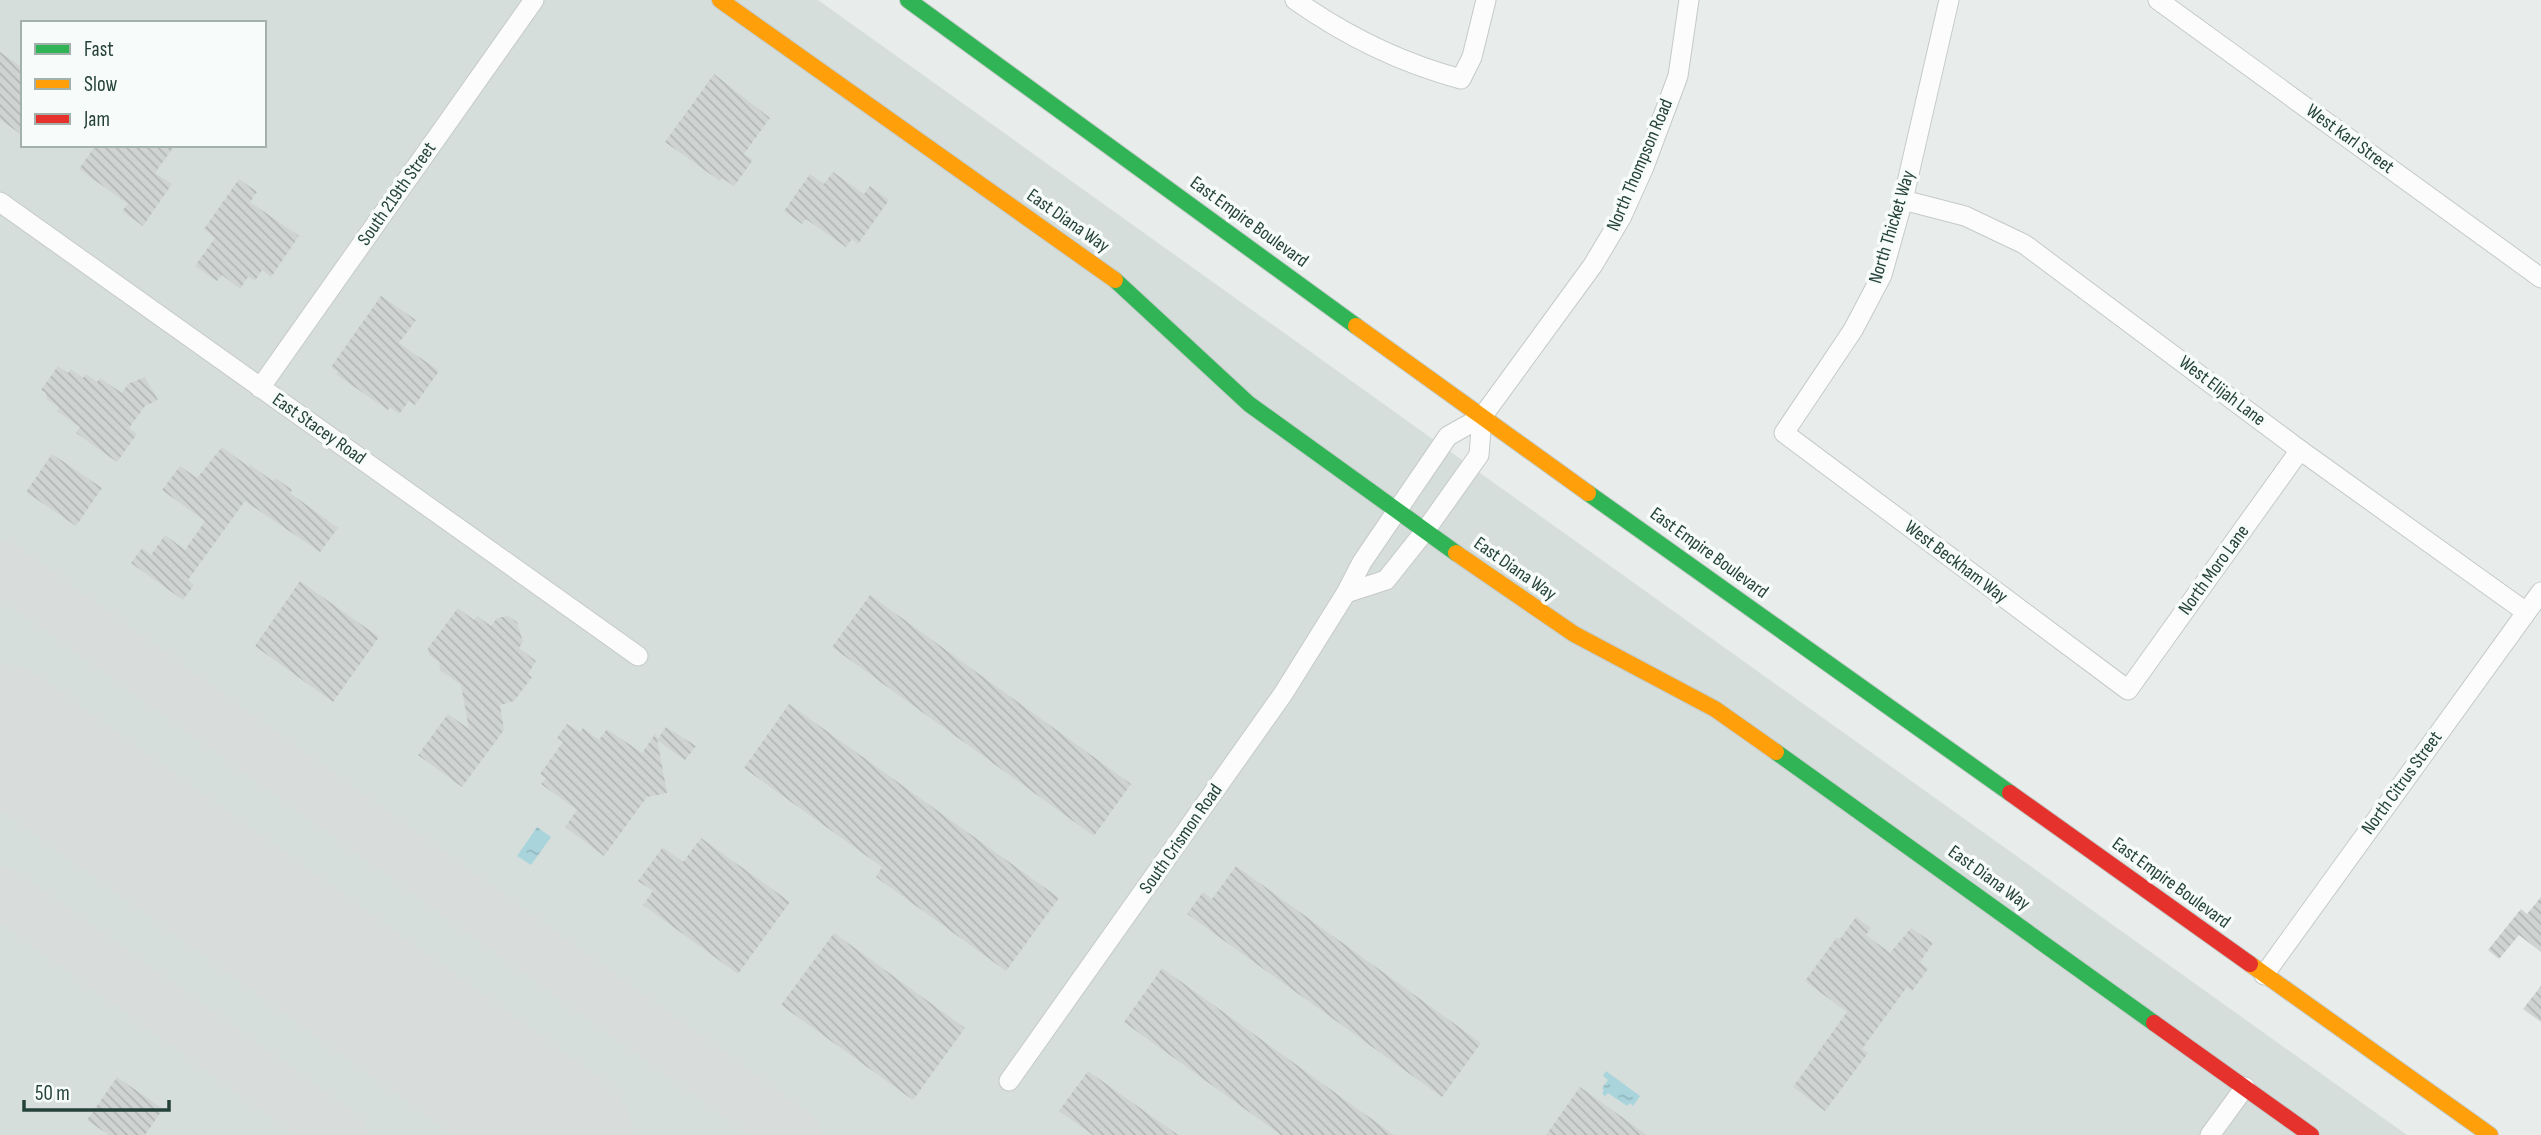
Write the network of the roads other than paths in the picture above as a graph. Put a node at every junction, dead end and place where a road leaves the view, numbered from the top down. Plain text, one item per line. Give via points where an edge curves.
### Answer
1 (534, 0) edge
2 (720, 0) edge
3 (908, 0) edge
4 (1294, 0) edge
5 (1486, 0) edge
6 (1689, 0) edge
7 (2158, 0) edge
8 (1942, 1) edge
9 (1903, 200) junction
10 (0, 202) edge
11 (2541, 278) edge
12 (260, 388) junction
13 (1482, 417) junction
14 (1784, 433) joint
15 (2300, 450) junction
16 (1397, 512) junction
17 (1425, 531) junction
18 (2541, 592) edge
19 (1346, 593) junction
20 (2526, 612) junction
21 (638, 656) dead end
22 (2128, 690) joint
23 (2264, 975) junction
24 (1009, 1081) dead end
25 (2245, 1087) junction
26 (2210, 1135) edge
27 (2311, 1135) edge
28 (2490, 1135) edge

1 - 12 street, South 219th Street
2 - 16 street, East Diana Way via 1120,284 1249,404
3 - 13 street, East Empire Boulevard
4 - 5 street via 1355,39 1461,79 1472,57
6 - 13 street, North Thompson Road via 1678,76 1621,218 1593,265
7 - 11 street, West Karl Street
8 - 9 street, North Thicket Way
9 - 14 street, North Thicket Way via 1882,275 1853,330
9 - 15 street, West Elijah Lane via 1965,216 2024,243
10 - 12 street, East Stacey Road
12 - 21 street, East Stacey Road
13 - 16 street, South Crismon Road via 1448,436
13 - 17 street via 1479,455
13 - 23 street, East Empire Boulevard
14 - 22 street, West Beckham Way
15 - 20 street, West Elijah Lane
15 - 22 street, North Moro Lane
16 - 17 street, East Diana Way
16 - 19 street, South Crismon Road
17 - 19 street via 1386,580
17 - 25 street, East Diana Way via 1574,634 1715,709
18 - 20 street, North Citrus Street
19 - 24 street, South Crismon Road via 1283,694
20 - 23 street, North Citrus Street
23 - 28 street, East Empire Boulevard
25 - 26 street
25 - 27 street, East Diana Way

